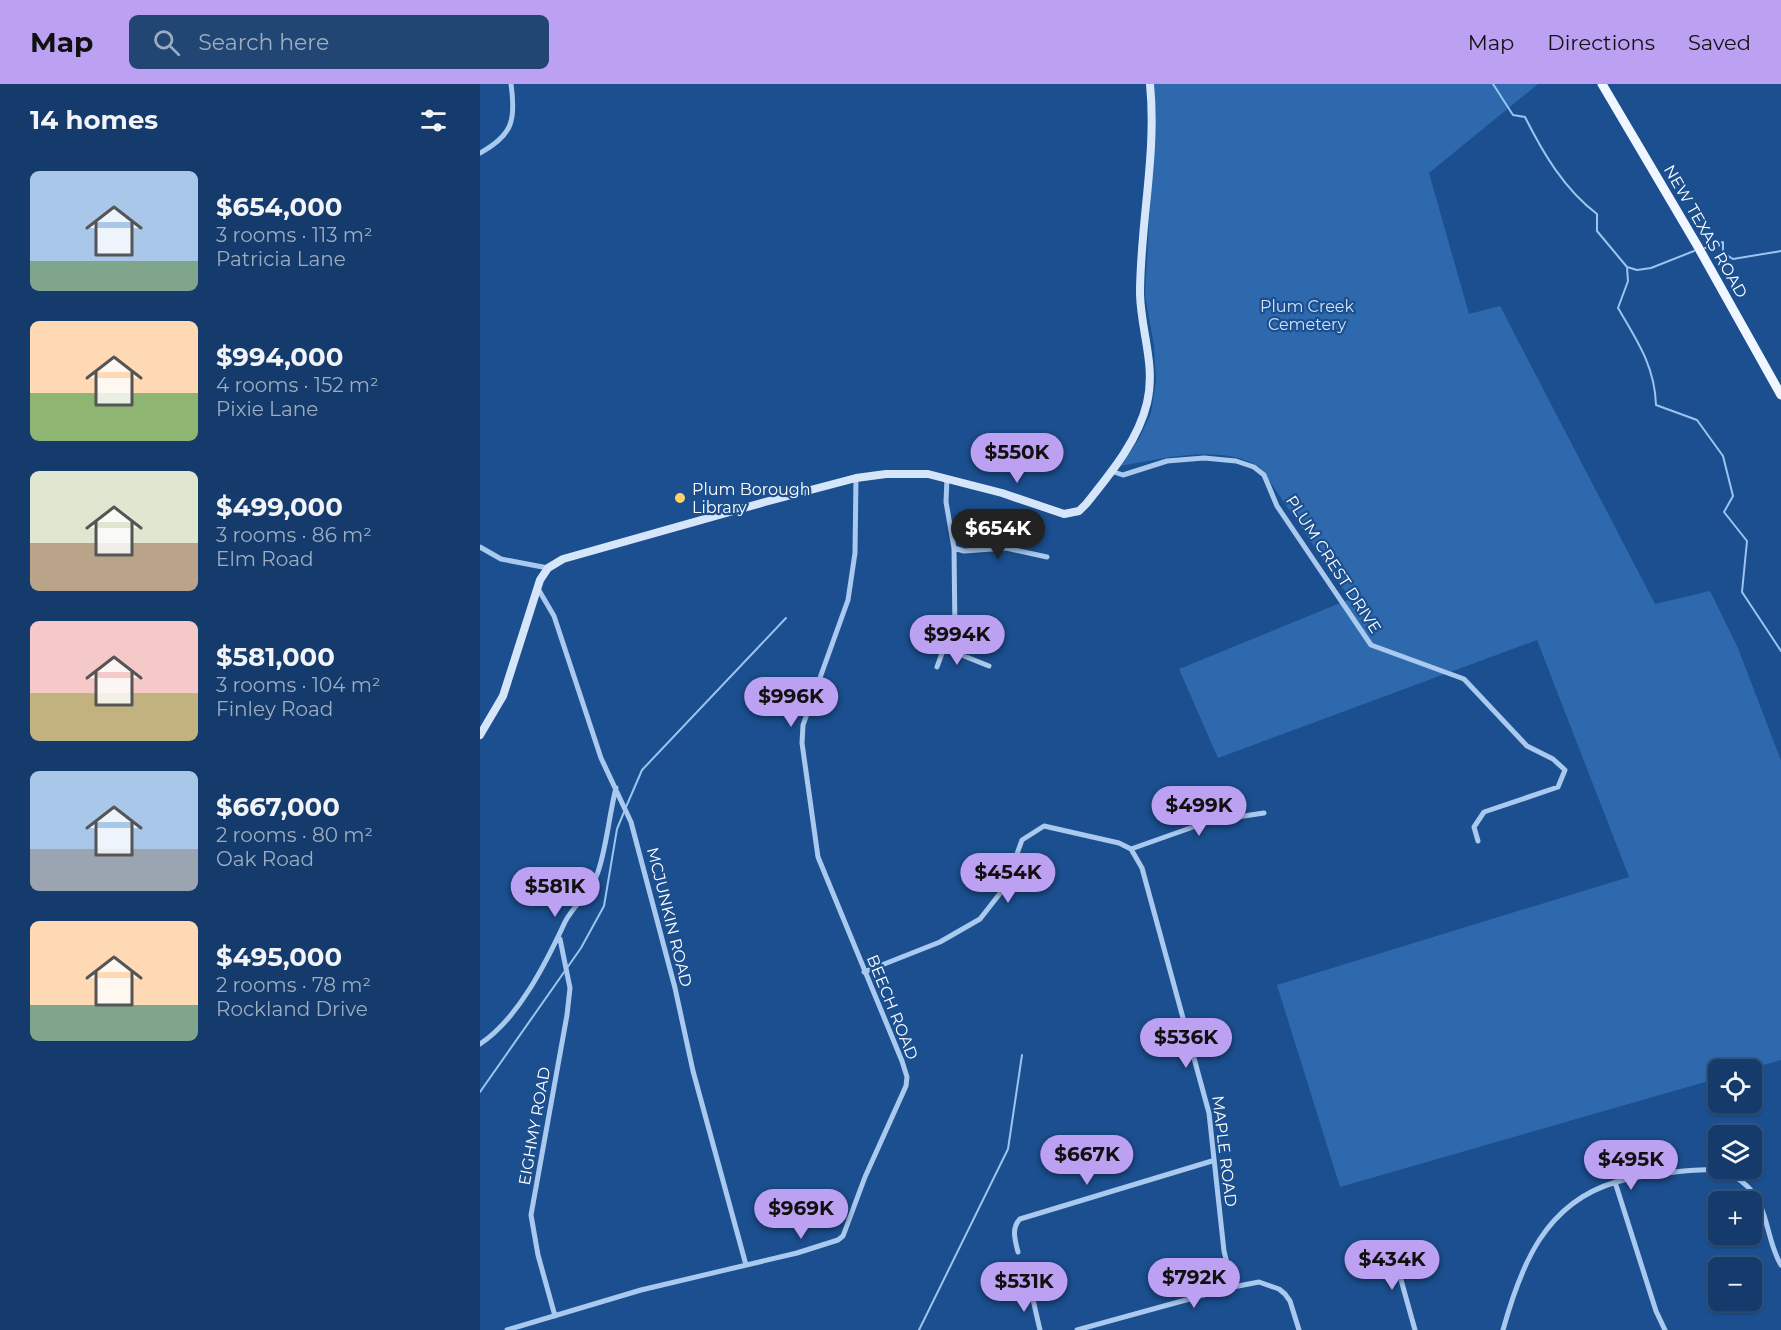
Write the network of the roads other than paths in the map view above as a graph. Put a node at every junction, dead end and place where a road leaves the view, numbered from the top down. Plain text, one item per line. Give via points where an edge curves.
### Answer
1 (511, 84) edge
2 (1150, 84) edge
3 (1602, 84) edge
4 (480, 153) edge
5 (1781, 395) edge
6 (1111, 471) junction
7 (856, 478) junction
8 (948, 478) junction
9 (480, 547) edge
10 (954, 548) junction
11 (1047, 557) dead end
12 (549, 568) junction
13 (537, 587) junction
14 (955, 634) junction
15 (989, 666) dead end
16 (937, 668) dead end
17 (480, 735) edge
18 (616, 788) junction
19 (1264, 813) dead end
20 (1478, 841) dead end
21 (1131, 849) junction
22 (560, 939) junction
23 (864, 972) junction
24 (480, 1044) edge
25 (1212, 1161) junction
26 (1615, 1182) junction
27 (1400, 1249) dead end
28 (1018, 1252) dead end
29 (746, 1265) junction
30 (1781, 1265) edge
31 (1233, 1287) junction
32 (1031, 1291) dead end
33 (555, 1316) junction
34 (507, 1330) edge
35 (1040, 1330) edge
36 (1077, 1330) edge
37 (1299, 1330) edge
38 (1415, 1330) edge
39 (1503, 1330) edge
40 (1665, 1330) edge

1 - 4 street via 513,120 505,137
2 - 6 street via 1140,296 1152,370 1137,432
3 - 5 main road, NEW TEXAS ROAD
6 - 8 street via 1079,511 1064,514
6 - 20 street, PLUM CREST DRIVE via 1123,475 1167,461 1204,458 1254,466 1264,475 1277,506 1371,645 1464,679 1527,746 1565,770 1558,787 1484,812 1474,827
7 - 8 street via 908,473
7 - 12 street via 563,559
7 - 23 street, BEECH ROAD via 851,584 802,731 818,858
8 - 10 street via 946,502
9 - 12 street via 501,559
10 - 11 street via 1006,548
10 - 14 street
12 - 13 street
13 - 17 street via 502,696
13 - 18 street, MCJUNKIN ROAD via 554,616 589,728
14 - 15 street via 964,656
14 - 16 street via 945,645
18 - 22 street via 596,878 566,921
18 - 29 street, MCJUNKIN ROAD via 631,822
19 - 21 street via 1210,821
21 - 23 street via 1044,826 1022,840 1005,887 980,919 940,942
21 - 25 street, MAPLE ROAD via 1142,868 1203,1089
22 - 24 street via 505,1023
22 - 33 street, EIGHMY ROAD via 570,988 531,1215
23 - 29 street, BEECH ROAD via 902,1061 906,1086 843,1236 827,1245
25 - 28 street via 1020,1219 1014,1234
25 - 31 street, MAPLE ROAD
26 - 30 street via 1703,1168 1715,1168 1733,1176 1755,1195
26 - 39 street via 1578,1199 1544,1233 1527,1258
26 - 40 street
27 - 38 street via 1398,1269
29 - 33 street, BEECH ROAD via 640,1290
31 - 36 street
31 - 37 street via 1259,1282 1279,1289 1290,1301
32 - 35 street
33 - 34 street, BEECH ROAD

